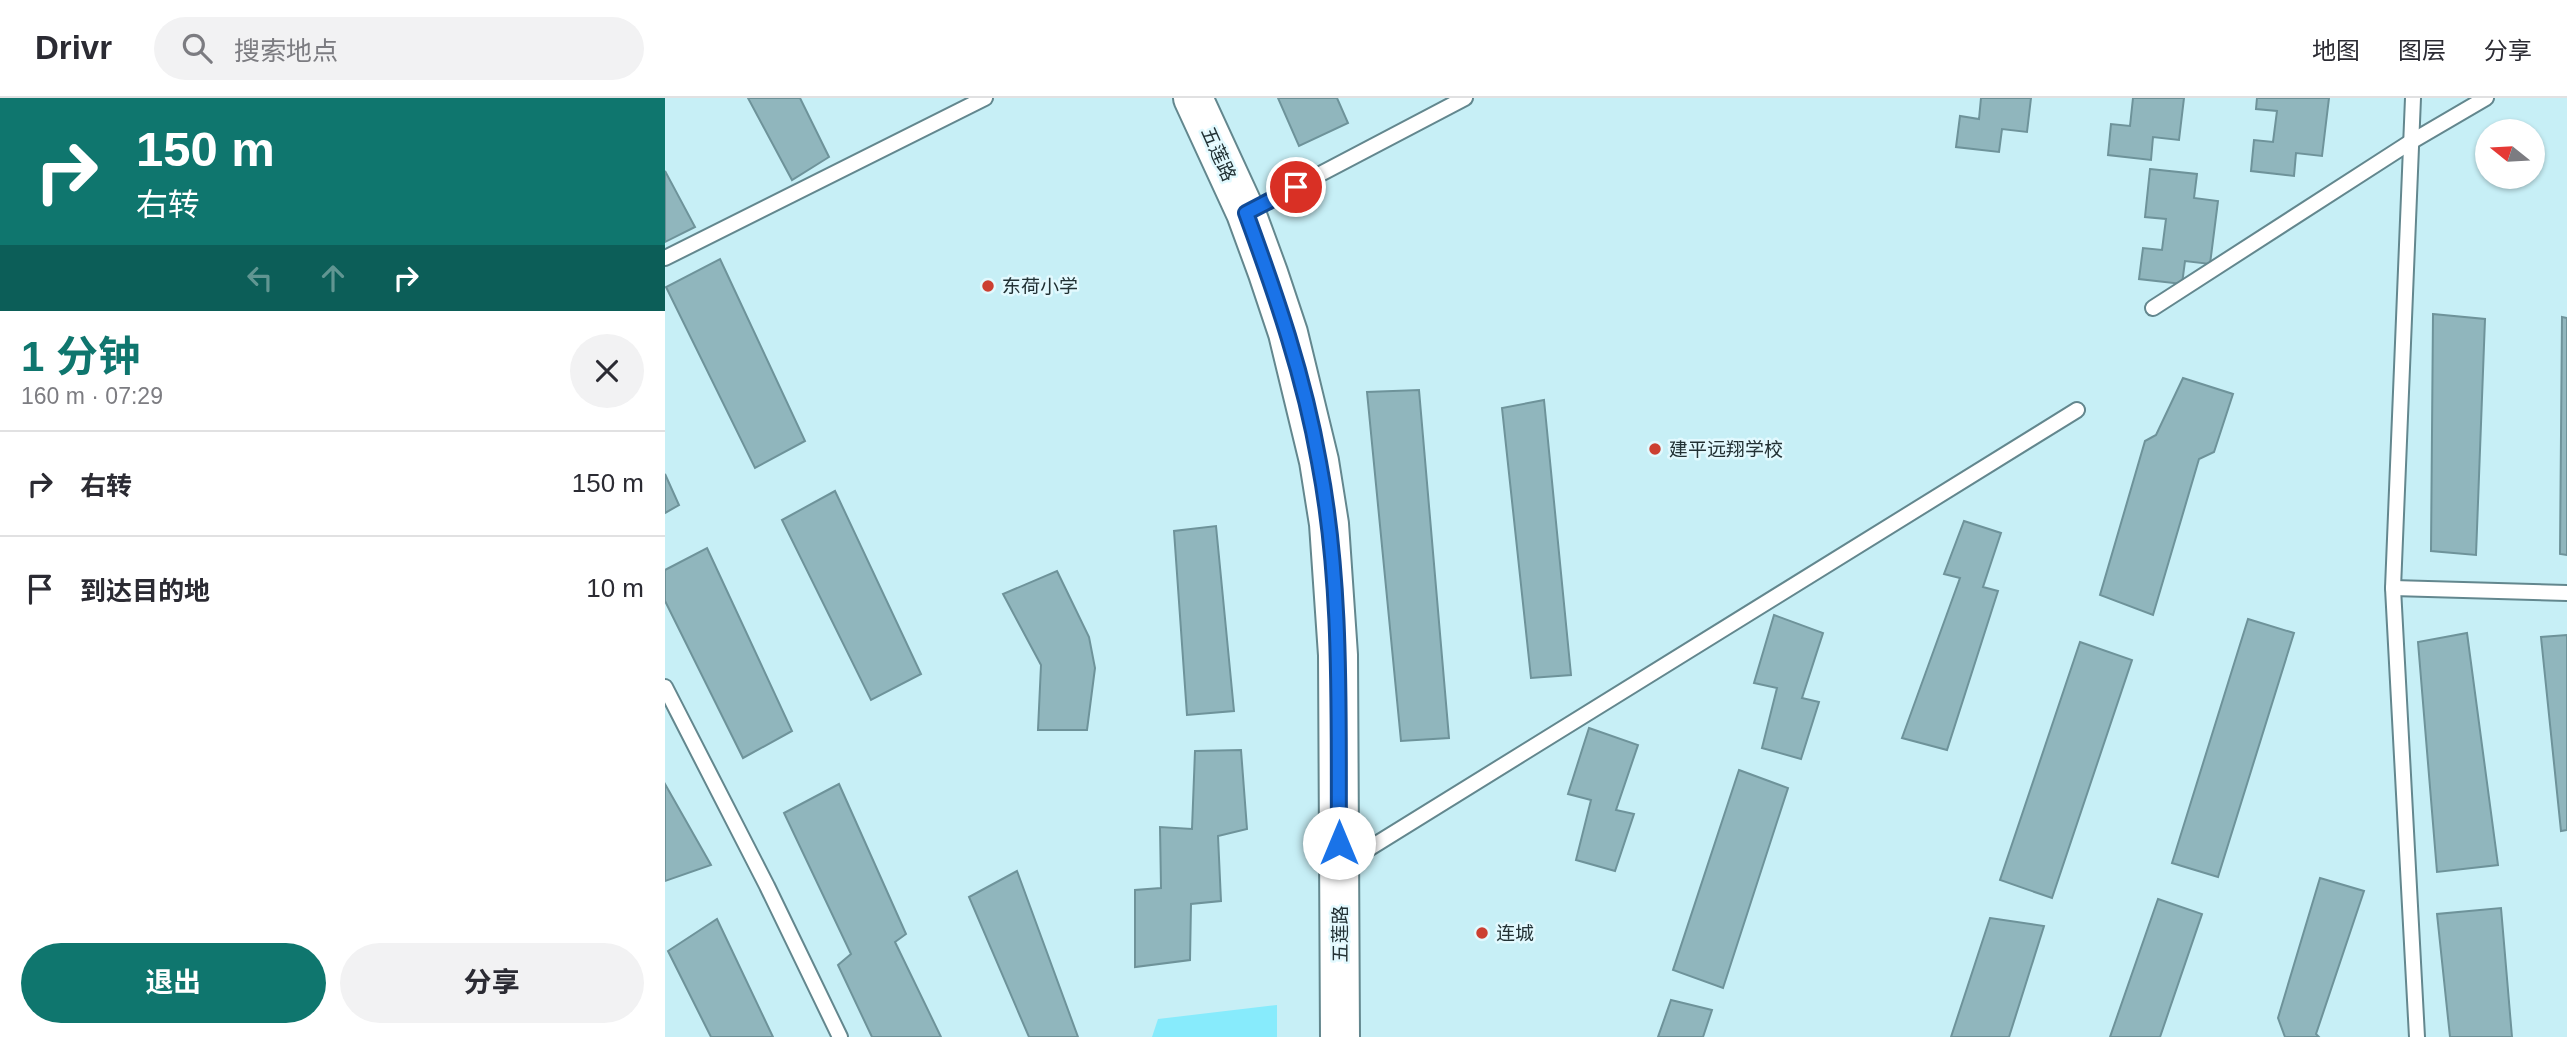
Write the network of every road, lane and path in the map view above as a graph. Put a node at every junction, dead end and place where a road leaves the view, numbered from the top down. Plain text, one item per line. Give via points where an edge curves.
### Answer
1 (985, 98) edge
2 (1193, 98) edge
3 (1465, 98) edge
4 (2413, 98) edge
5 (2486, 98) edge
6 (2409, 143) junction
7 (1246, 213) junction
8 (665, 258) edge
9 (2153, 308) dead end
10 (2077, 410) dead end
11 (2393, 588) junction
12 (2567, 593) edge
13 (665, 687) edge
14 (1339, 867) junction
15 (840, 1037) edge
16 (1340, 1037) edge
17 (2417, 1037) edge

1 - 8 lane
2 - 7 street, 五莲路
3 - 7 lane
4 - 6 lane
5 - 6 lane
6 - 9 lane
6 - 11 lane
7 - 14 street, 五莲路 via 1305,396 1329,524 1337,642
10 - 14 lane
11 - 12 lane
11 - 17 lane
13 - 15 lane
14 - 16 street, 五莲路

